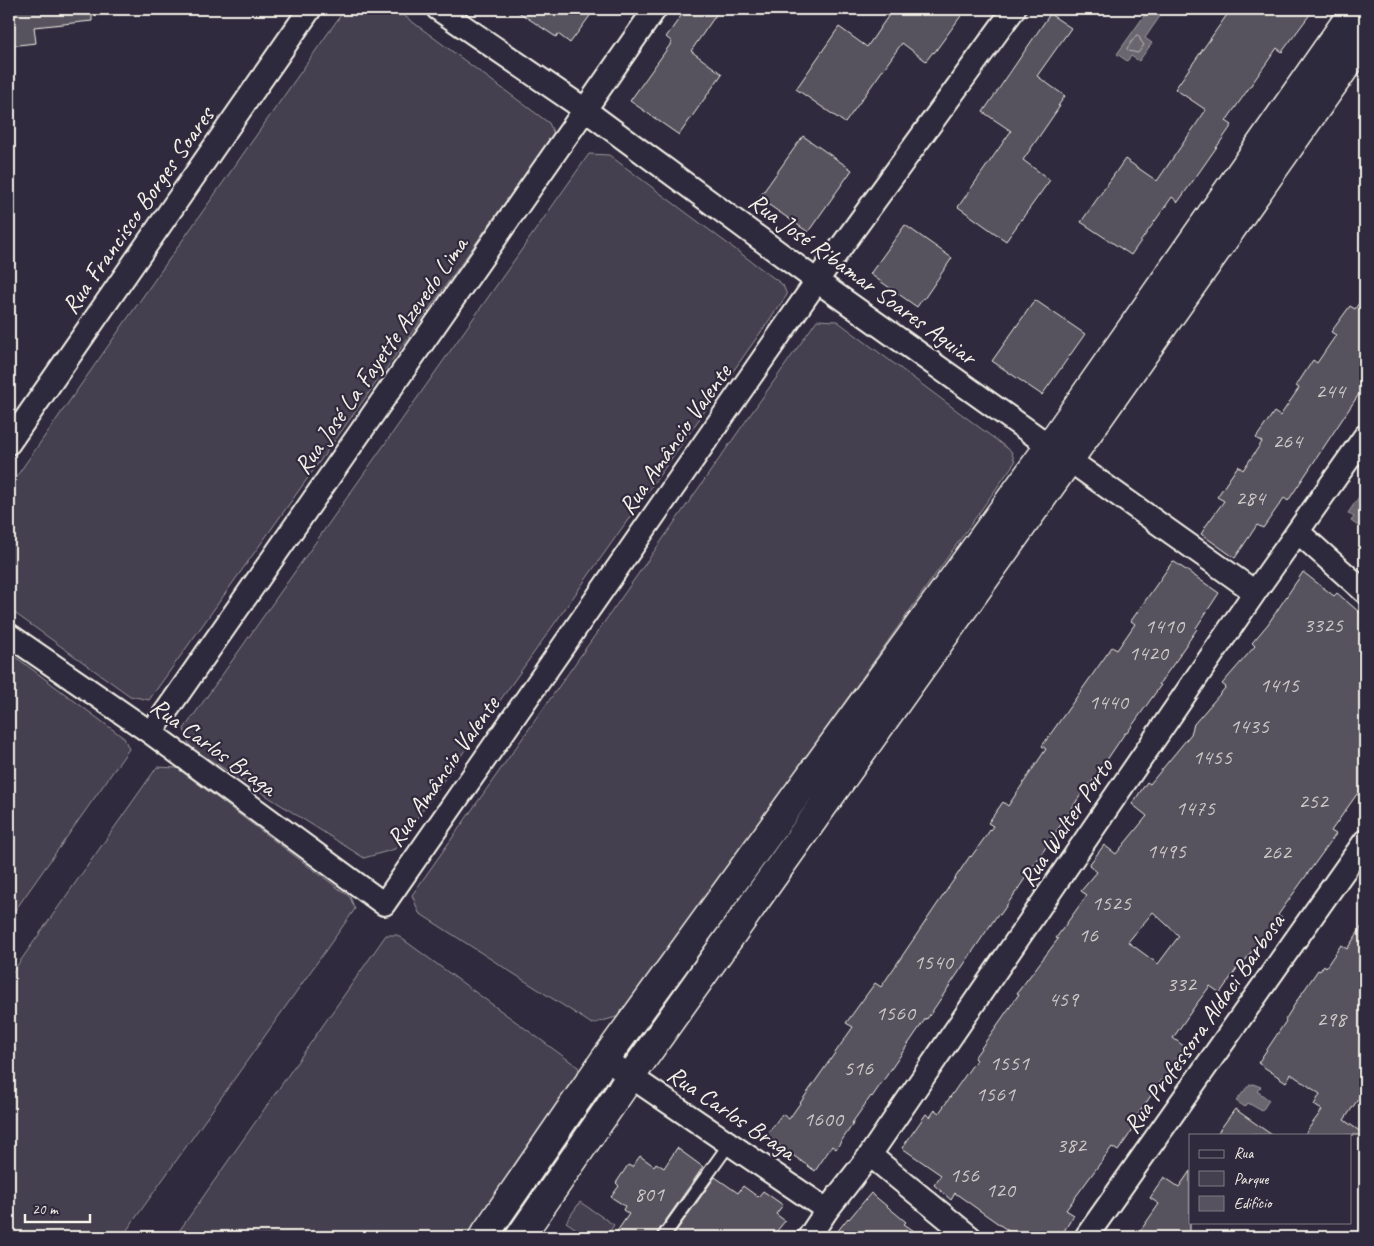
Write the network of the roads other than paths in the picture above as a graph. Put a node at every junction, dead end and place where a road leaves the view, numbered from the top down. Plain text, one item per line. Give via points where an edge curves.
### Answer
1 (310, 9) edge
2 (438, 9) edge
3 (655, 9) edge
4 (1014, 9) edge
5 (1355, 9) edge
6 (1365, 39) edge
7 (584, 109) junction
8 (1291, 122) junction
9 (817, 281) junction
10 (1365, 436) edge
11 (9, 443) edge
12 (1059, 452) junction
13 (1298, 532) junction
14 (1255, 592) junction
15 (1365, 592) edge
16 (9, 635) edge
17 (151, 733) junction
18 (1365, 841) edge
19 (384, 904) joint
20 (605, 1059) junction
21 (631, 1076) junction
22 (730, 1143) junction
23 (870, 1155) junction
24 (828, 1210) junction
25 (494, 1233) edge
26 (520, 1237) edge
27 (663, 1237) edge
28 (808, 1237) edge
29 (970, 1237) edge
30 (1086, 1237) edge

1 - 11 street, Rua Francisco Borges Soares
2 - 7 street, Rua José Ribamar Soares Aguiar
3 - 7 street, Rua José La Fayette Azevedo Lima
4 - 9 street, Rua Amâncio Valente
5 - 8 main road
6 - 8 main road
7 - 9 street, Rua José Ribamar Soares Aguiar
7 - 17 street, Rua José La Fayette Azevedo Lima
8 - 12 main road
9 - 12 street, Rua José Ribamar Soares Aguiar
9 - 19 street, Rua Amâncio Valente
10 - 13 street, Rua Walter Porto
12 - 14 street, Rua José Ribamar Soares Aguiar
12 - 20 main road
12 - 21 main road
13 - 14 street, Rua Walter Porto
13 - 15 street
14 - 23 street, Rua Walter Porto
16 - 17 street, Rua Carlos Braga
17 - 19 street, Rua Carlos Braga
18 - 30 street, Rua Professora Aldaci Barbosa
20 - 21 street, Rua Carlos Braga
20 - 25 main road
21 - 22 street, Rua Carlos Braga
21 - 26 main road
22 - 24 street, Rua Carlos Braga
22 - 27 lane
23 - 24 street, Rua Walter Porto
23 - 29 street
24 - 28 street, Rua Walter Porto

